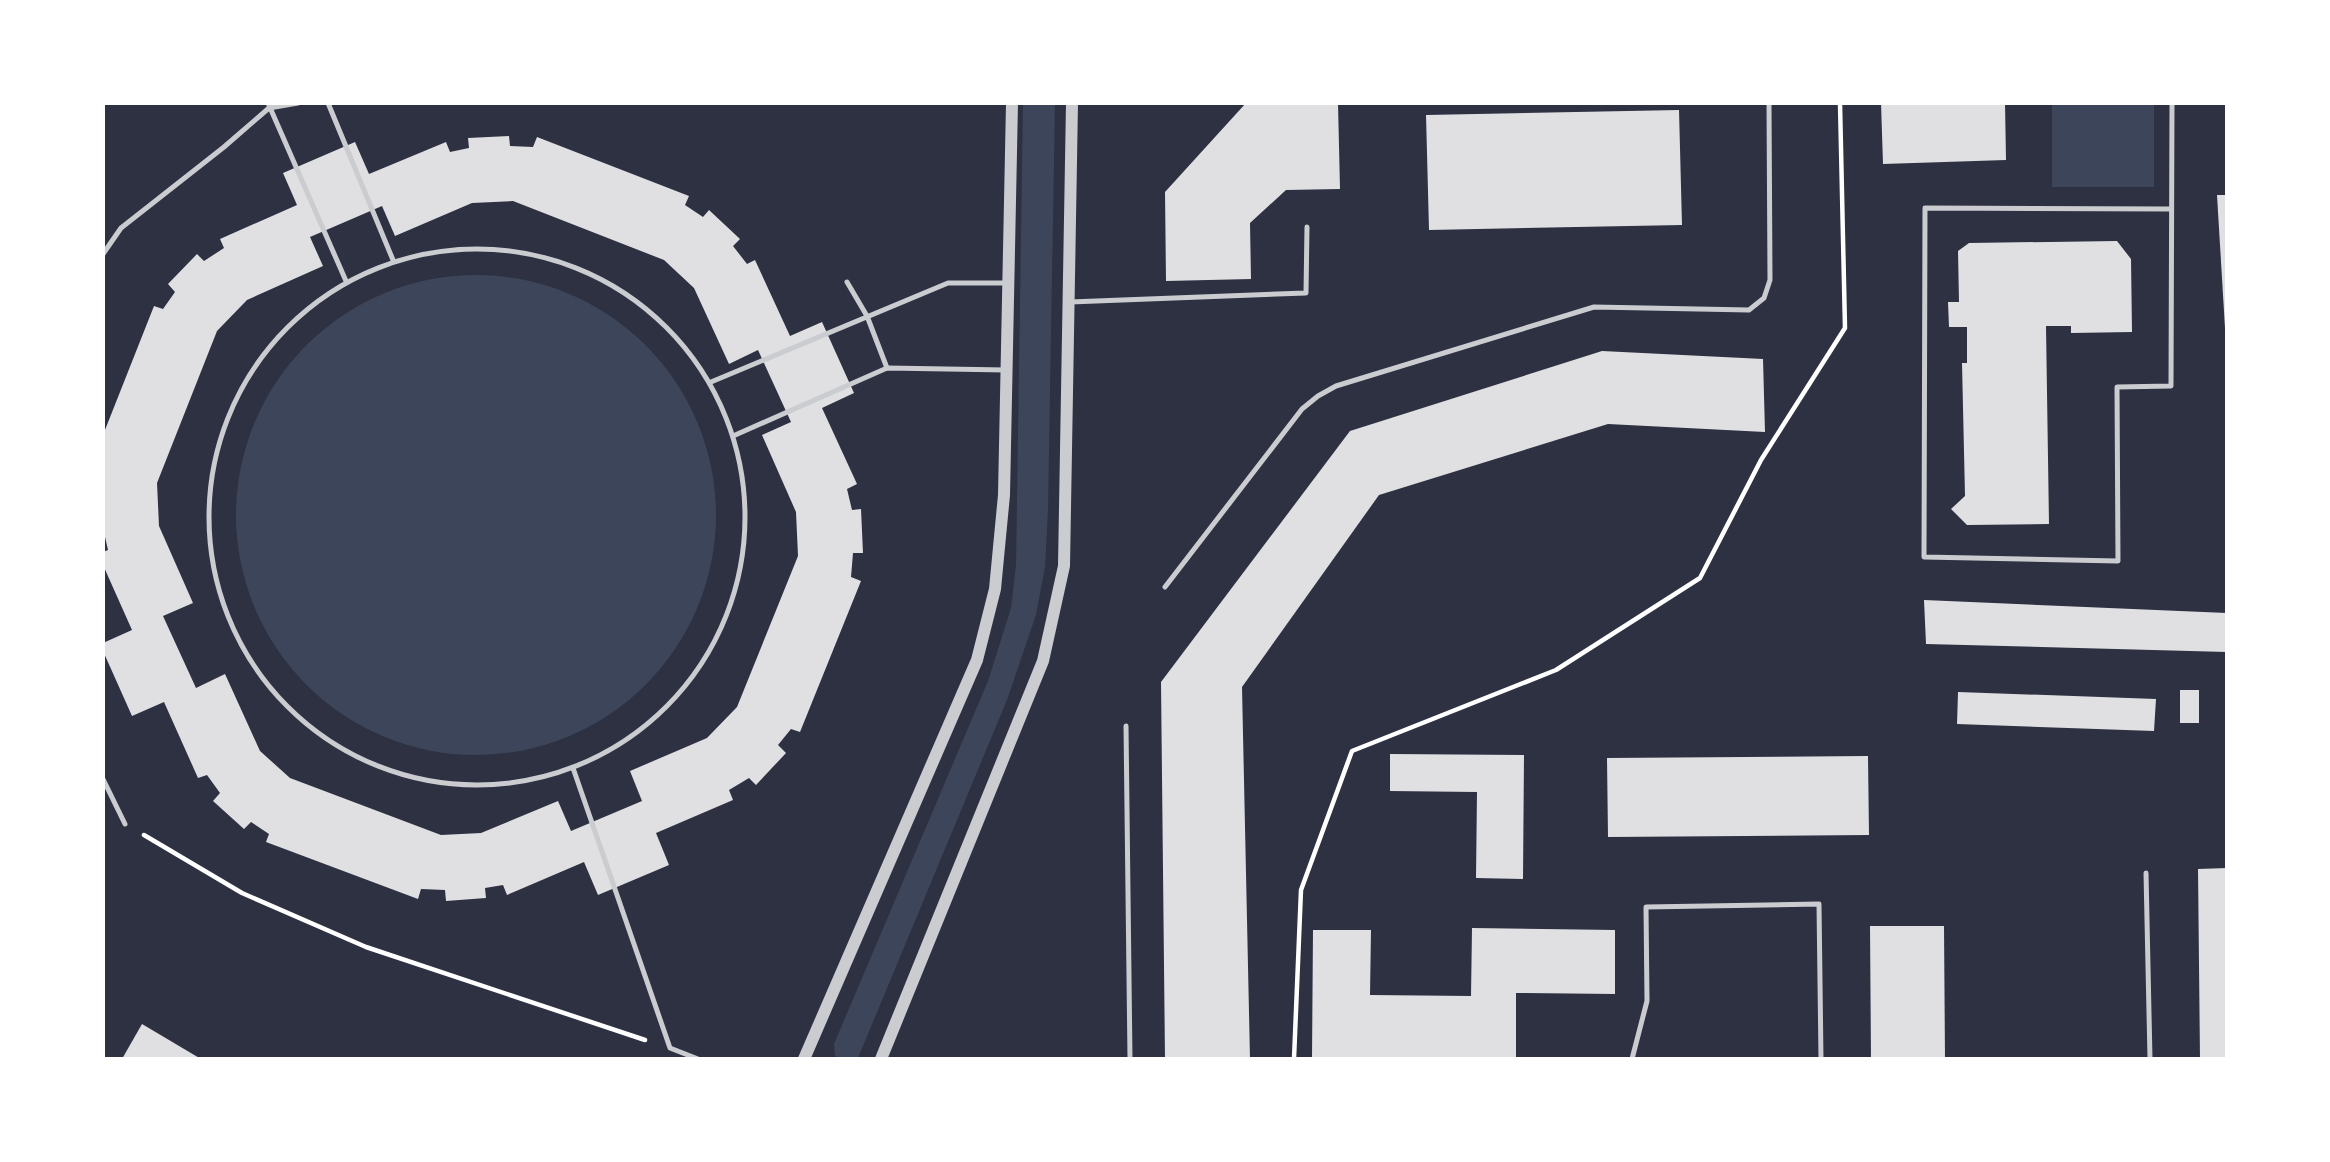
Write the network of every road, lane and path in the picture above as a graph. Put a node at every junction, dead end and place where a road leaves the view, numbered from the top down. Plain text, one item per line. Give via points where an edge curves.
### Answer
1 (298, 103) edge
2 (328, 103) edge
3 (1012, 103) edge
4 (1072, 103) edge
5 (1769, 103) edge
6 (1840, 103) edge
7 (2172, 103) edge
8 (268, 106) edge
9 (2171, 209) junction
10 (1307, 227) dead end
11 (103, 254) edge
12 (393, 260) junction
13 (346, 281) junction
14 (847, 282) dead end
15 (1008, 283) junction
16 (1070, 302) junction
17 (867, 316) junction
18 (887, 368) junction
19 (1007, 370) junction
20 (711, 382) junction
21 (733, 436) junction
22 (1165, 587) dead end
23 (1126, 726) dead end
24 (573, 768) junction
25 (103, 779) edge
26 (125, 824) joint
27 (2146, 873) dead end
28 (670, 1048) junction
29 (698, 1059) edge
30 (804, 1059) edge
31 (881, 1059) edge
32 (1130, 1059) edge
33 (1294, 1059) edge
34 (1632, 1059) edge
35 (1821, 1059) edge
36 (2150, 1059) edge

1 - 8 lane
2 - 12 lane
3 - 15 street
4 - 16 street
5 - 22 lane via 1770,280 1764,298 1749,310 1594,307 1336,386 1302,409
6 - 33 path via 1845,328 1761,460 1700,578 1556,670 1352,751 1301,890
7 - 9 lane
8 - 11 lane via 121,228
8 - 13 lane
9 - 9 lane via 1925,208 1924,557 2118,561 2117,387 2171,386
10 - 16 lane via 1306,293
12 - 13 lane
12 - 20 lane via 444,249 495,248 545,256 594,274 638,301 676,335
13 - 24 lane via 304,310 268,347 240,390 220,438 210,488 209,540 219,591 237,639 260,676 322,737 401,775 443,784 487,786 530,781
14 - 17 lane
15 - 17 lane via 948,283
15 - 19 street
16 - 31 street via 1064,566 1044,661
17 - 18 lane
17 - 20 lane
18 - 19 lane
18 - 21 lane
19 - 30 street via 1004,495 995,589 977,660
20 - 21 lane
21 - 24 lane via 746,507 740,574 718,637 681,692 631,737
23 - 32 lane
24 - 28 lane
25 - 26 lane
26 - 28 path via 242,893 366,947
27 - 36 lane
28 - 29 lane
34 - 35 lane via 1647,1000 1646,907 1819,904

